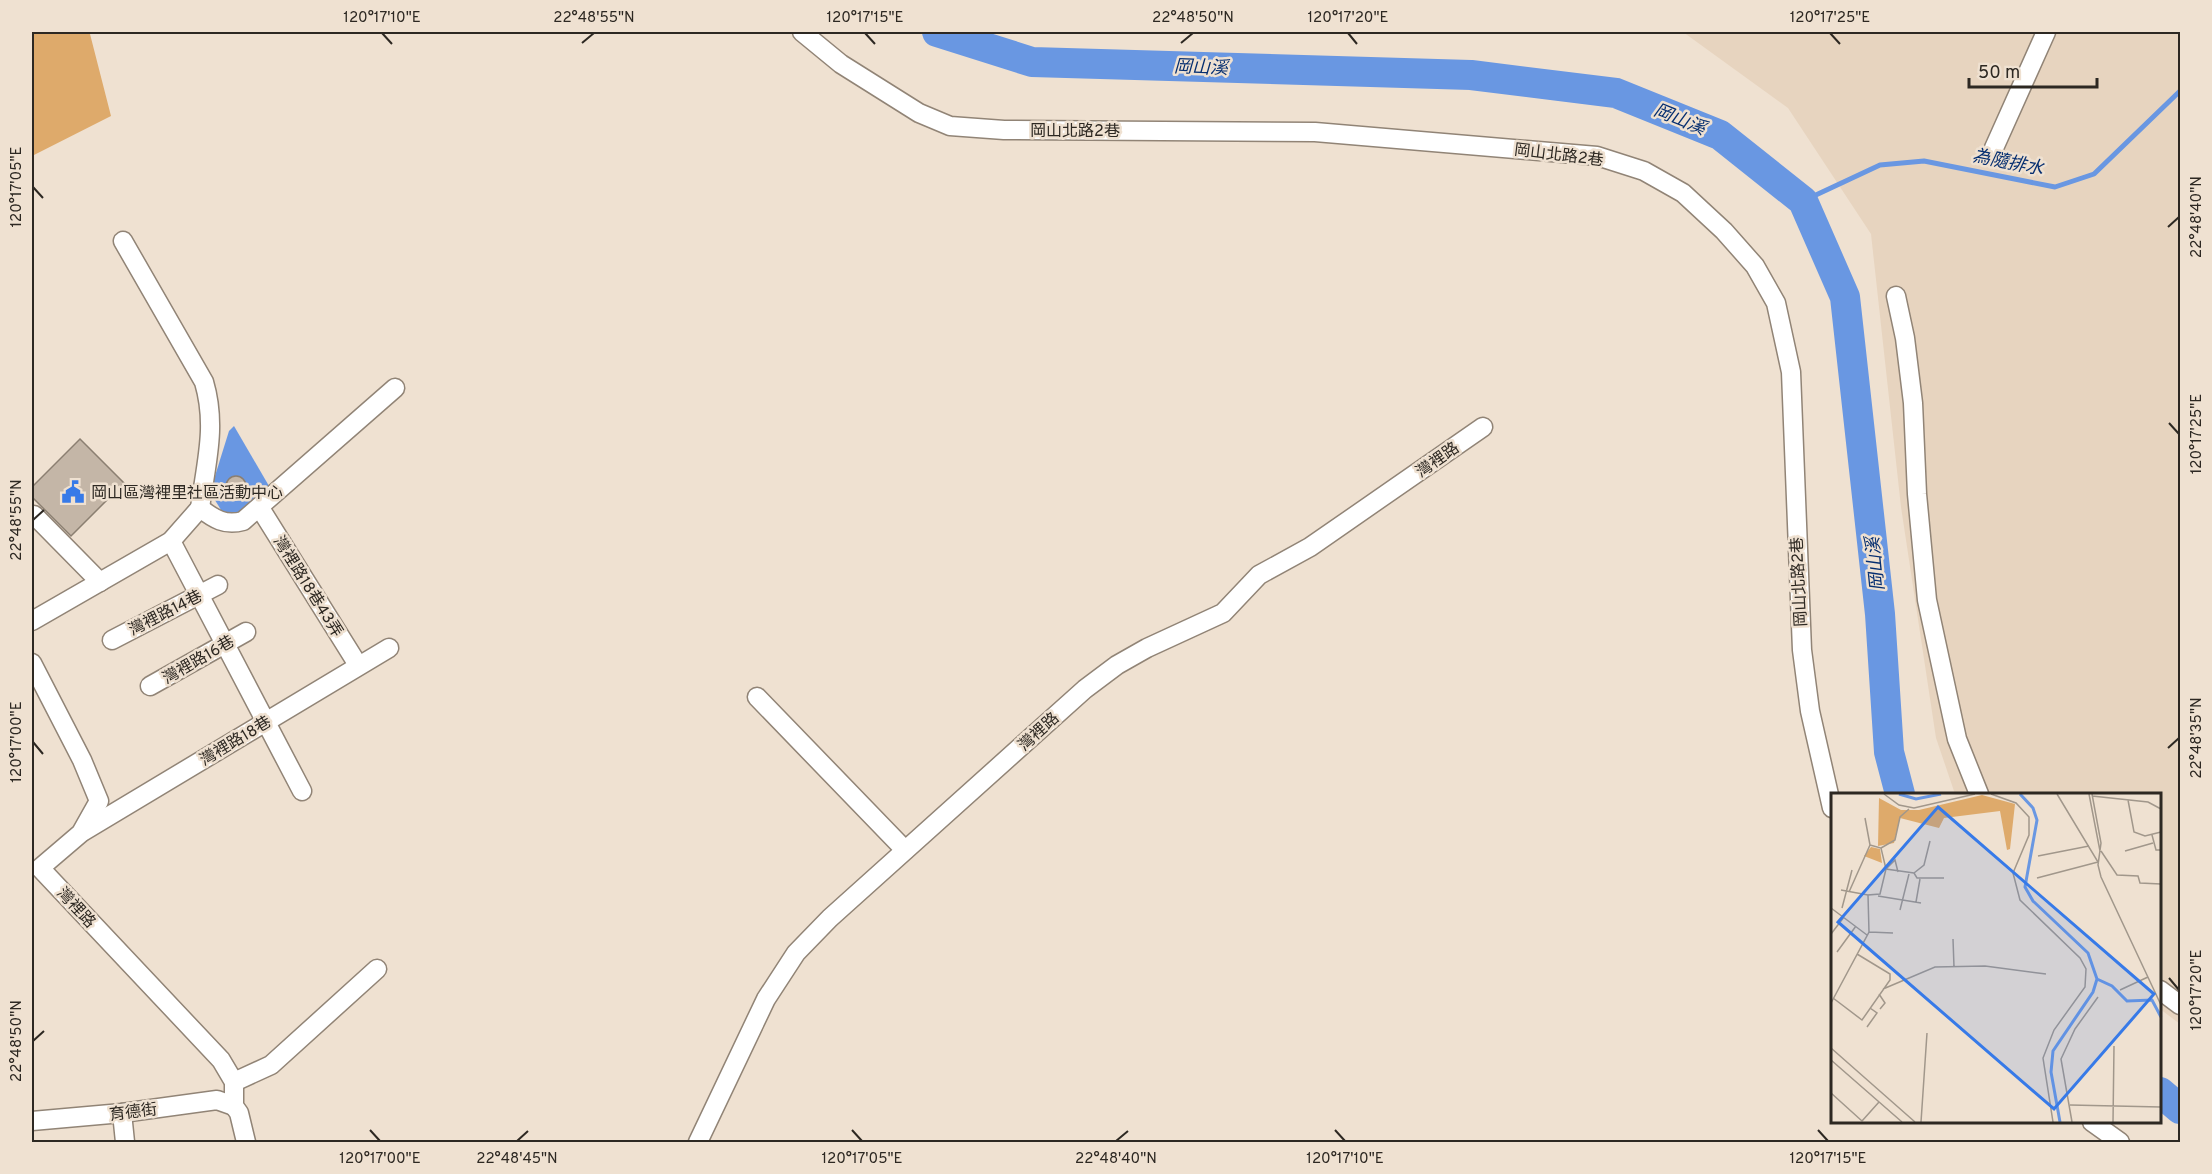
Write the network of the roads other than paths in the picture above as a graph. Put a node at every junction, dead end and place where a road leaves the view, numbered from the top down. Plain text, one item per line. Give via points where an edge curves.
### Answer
1 (802, 32) edge
2 (2046, 32) edge
3 (1994, 148) dead end
4 (123, 241) dead end
5 (1896, 296) dead end
6 (395, 388) dead end
7 (1483, 427) dead end
8 (200, 508) junction
9 (260, 508) junction
10 (32, 517) edge
11 (171, 541) junction
12 (100, 582) junction
13 (218, 585) dead end
14 (198, 594) junction
15 (32, 621) edge
16 (246, 632) dead end
17 (112, 640) dead end
18 (224, 645) junction
19 (389, 648) dead end
20 (32, 663) edge
21 (358, 665) junction
22 (150, 686) dead end
23 (757, 697) dead end
24 (266, 722) junction
25 (302, 791) dead end
26 (1978, 793) edge
27 (1831, 800) edge
28 (81, 832) junction
29 (905, 850) junction
30 (36, 870) edge
31 (377, 969) dead end
32 (2161, 991) edge
33 (2181, 1005) edge
34 (234, 1082) junction
35 (234, 1106) junction
36 (122, 1113) junction
37 (32, 1120) edge
38 (2093, 1123) edge
39 (125, 1143) edge
40 (246, 1143) edge
41 (698, 1143) edge
42 (2120, 1143) edge

1 - 27 street, 岡山北路2巷 via 842,64 919,113 950,126 1004,130 1314,132 1586,154 1644,171 1683,194 1755,266 1776,303 1791,372 1802,650 1810,711
2 - 3 street
4 - 8 street via 204,382 211,406
5 - 26 street via 1913,403 1927,600 1957,739
6 - 9 street
7 - 29 street, 灣裡路 via 1310,547 1259,574 1223,613 1146,648 1084,689
8 - 9 street via 214,519 232,524
8 - 11 street
9 - 21 street, 灣裡路18巷43弄
10 - 12 street
11 - 12 street
11 - 14 street
12 - 15 street
13 - 14 street, 灣裡路14巷
14 - 17 street, 灣裡路14巷
14 - 18 street
16 - 18 street, 灣裡路16巷
18 - 22 street, 灣裡路16巷
18 - 24 street
19 - 21 street, 灣裡路18巷
20 - 28 street, 灣裡路 via 97,790 99,801
21 - 24 street, 灣裡路18巷
23 - 29 street
24 - 25 street
24 - 28 street, 灣裡路18巷
28 - 30 street, 灣裡路
29 - 41 street, 灣裡路 via 796,953 765,999
30 - 34 street, 灣裡路 via 221,1060
31 - 34 street via 271,1065
32 - 33 street
34 - 35 street
35 - 36 street, 育德街 via 217,1100
35 - 40 street
36 - 37 street, 育德街
36 - 39 street
38 - 42 street

